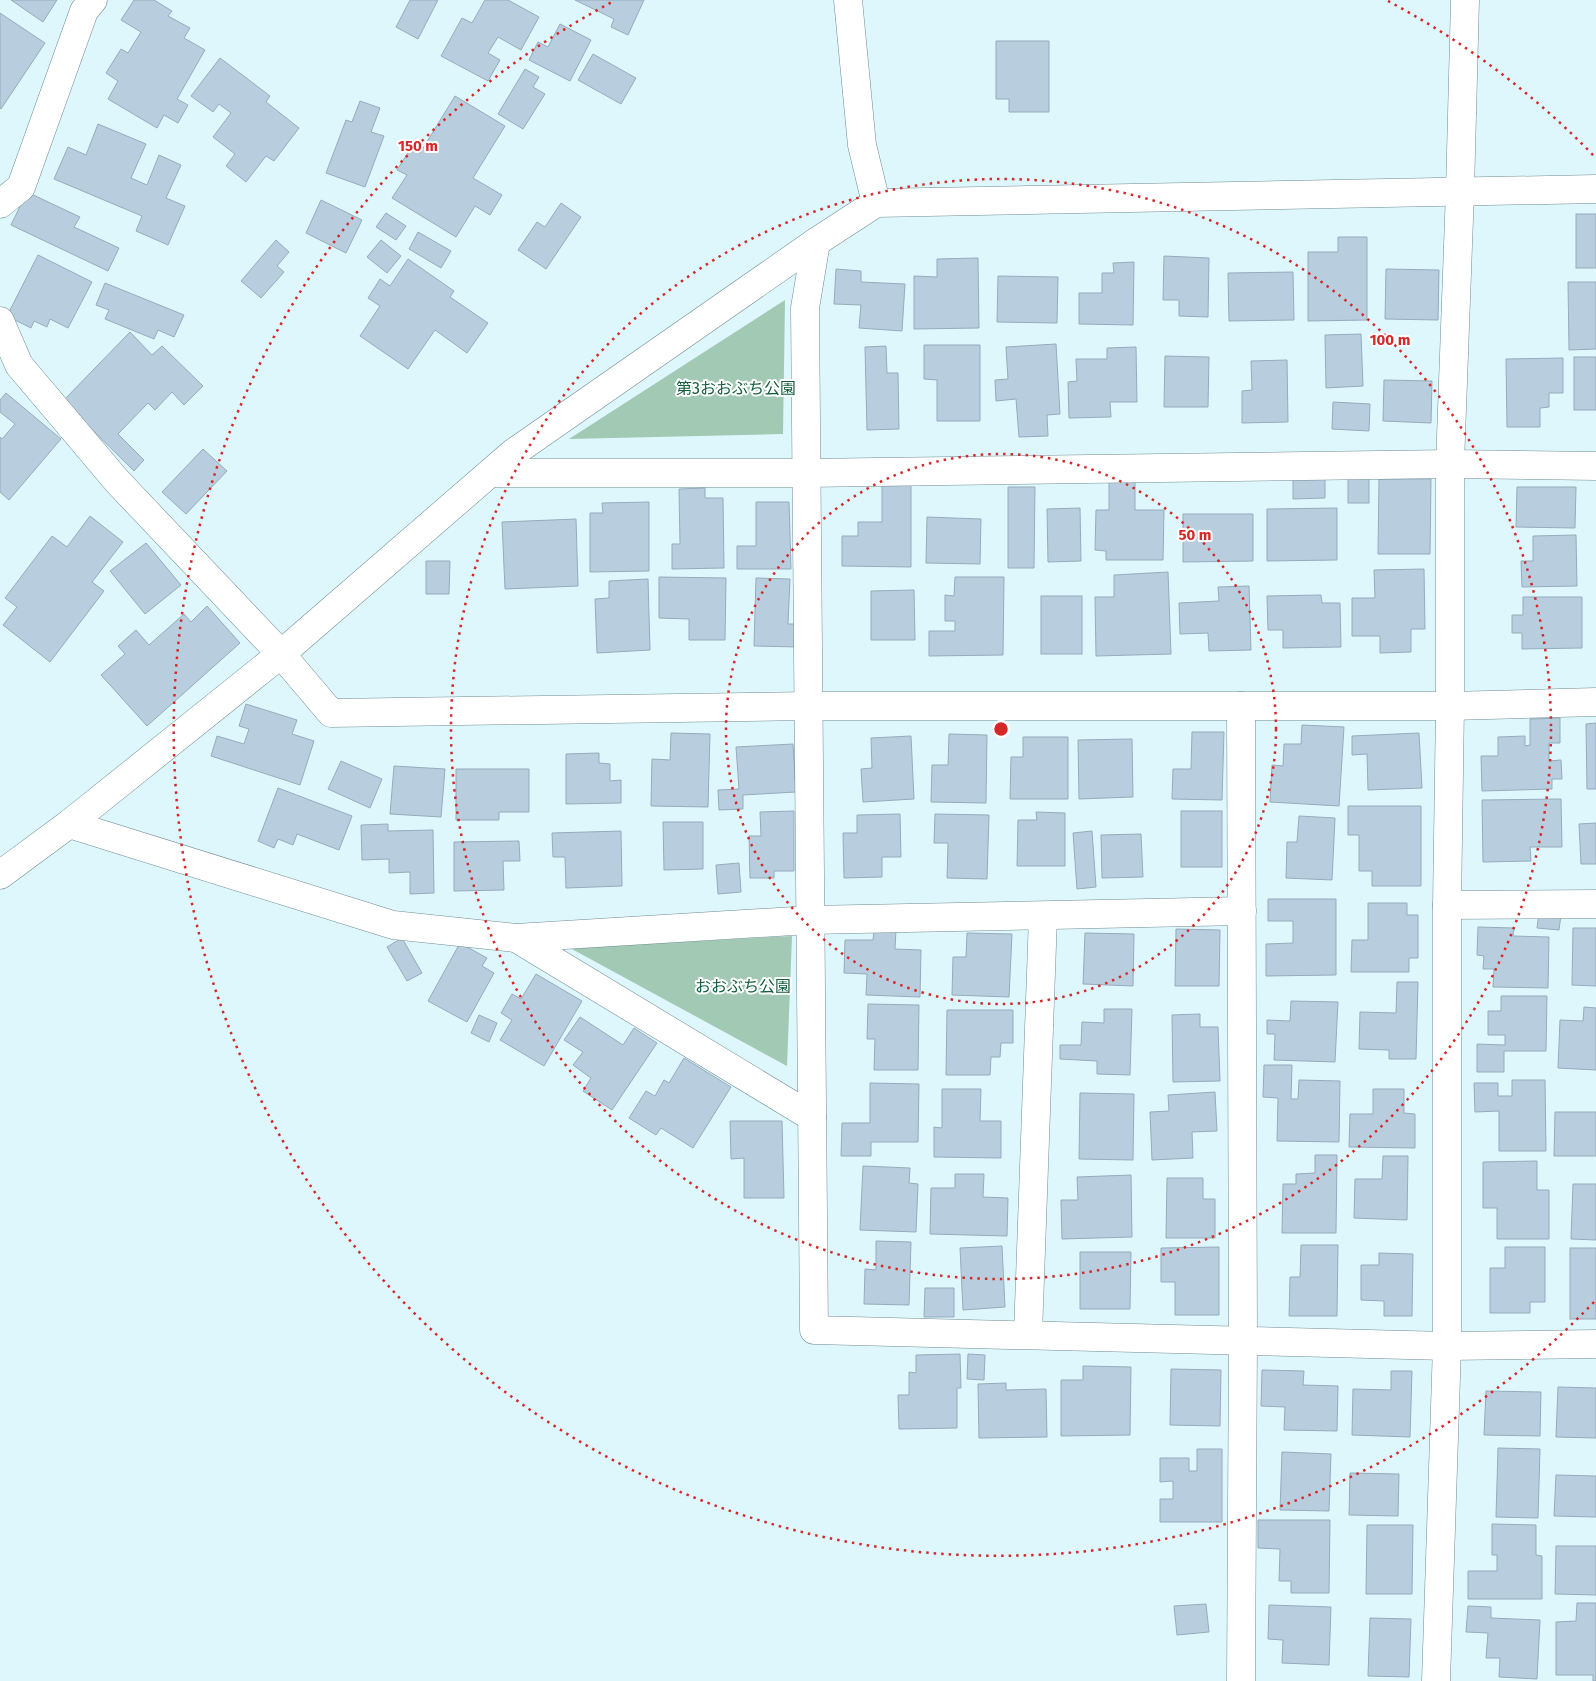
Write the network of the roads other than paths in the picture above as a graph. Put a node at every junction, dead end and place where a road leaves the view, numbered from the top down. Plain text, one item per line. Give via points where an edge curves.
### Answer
1 (93, 0) edge
2 (848, 0) edge
3 (1465, 0) edge
4 (1596, 189) edge
5 (1460, 191) junction
6 (876, 203) junction
7 (0, 204) edge
8 (816, 242) junction
9 (0, 321) edge
10 (1450, 464) junction
11 (1596, 466) edge
12 (490, 472) junction
13 (806, 473) junction
14 (280, 654) junction
15 (1596, 702) edge
16 (808, 706) junction
17 (1241, 706) junction
18 (1450, 706) junction
19 (69, 824) junction
20 (0, 875) edge
21 (1596, 904) edge
22 (1447, 905) junction
23 (1242, 911) junction
24 (1044, 917) junction
25 (810, 920) junction
26 (516, 938) junction
27 (812, 1117) junction
28 (1028, 1334) junction
29 (1243, 1340) junction
30 (1596, 1344) edge
31 (1447, 1346) junction
32 (1241, 1681) edge
33 (1436, 1681) edge

1 - 7 street via 84,11 21,188
2 - 6 street via 862,145
3 - 5 street
4 - 5 street
5 - 6 street
5 - 10 street
6 - 8 street
8 - 12 street
8 - 13 street via 805,308
9 - 14 street via 19,365 117,481
10 - 11 street
10 - 13 street
10 - 18 street
12 - 13 street
12 - 14 street
13 - 16 street
14 - 16 street via 331,713
14 - 19 street
15 - 18 street
16 - 17 street
16 - 25 street
17 - 18 street
17 - 23 street
18 - 22 street
19 - 20 street
19 - 26 street via 393,925
21 - 22 street
22 - 31 street
23 - 24 street
23 - 29 street
24 - 25 street
24 - 28 street
25 - 26 street
25 - 27 street
26 - 27 street
27 - 28 street via 814,1330
28 - 29 street
29 - 31 street
29 - 32 street
30 - 31 street
31 - 33 street

